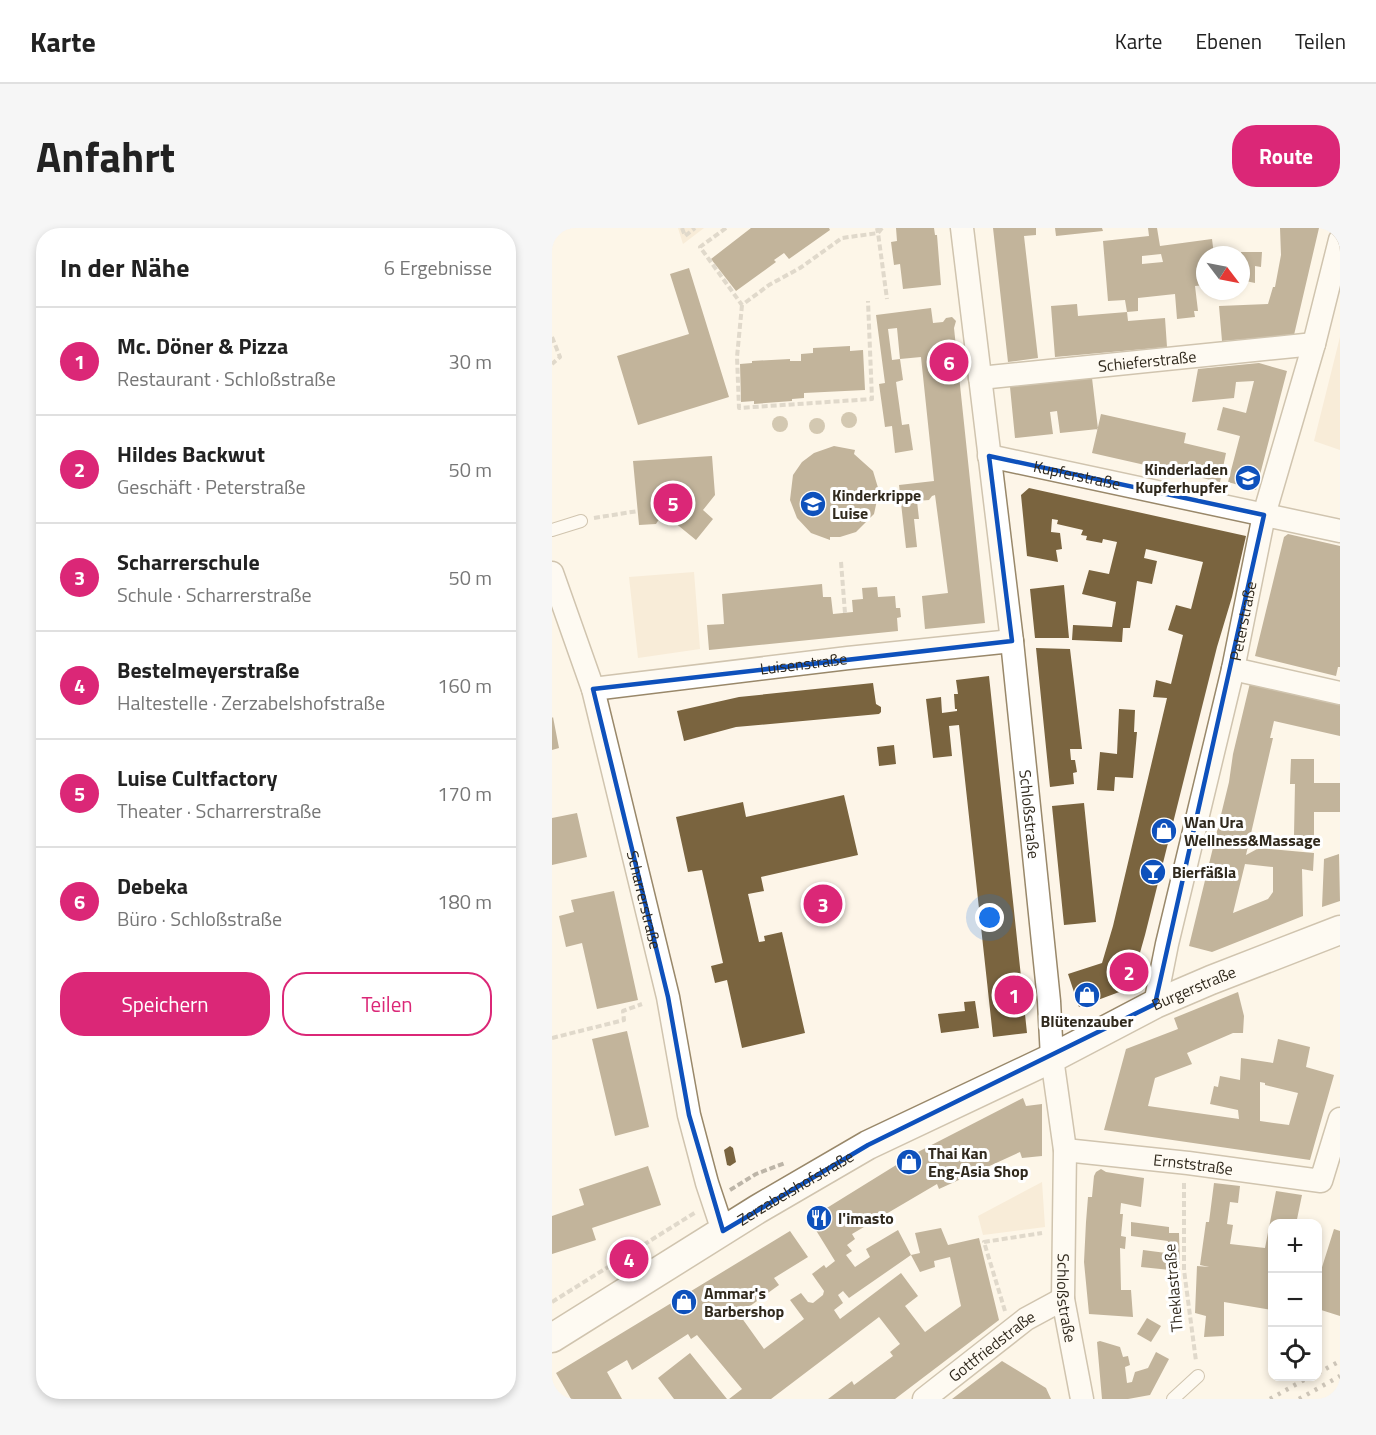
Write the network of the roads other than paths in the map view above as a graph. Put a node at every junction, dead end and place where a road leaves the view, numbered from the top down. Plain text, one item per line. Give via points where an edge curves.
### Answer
1 (962, 228) edge
2 (1340, 240) edge
3 (1314, 344) junction
4 (980, 378) junction
5 (989, 456) junction
6 (1264, 515) junction
7 (581, 521) road end
8 (552, 530) edge
9 (1340, 531) edge
10 (552, 573) edge
11 (1012, 641) junction
12 (1233, 669) junction
13 (593, 689) junction
14 (1340, 693) edge
15 (1340, 930) edge
16 (1155, 1004) junction
17 (1052, 1058) junction
18 (1340, 1119) edge
19 (1065, 1150) junction
20 (723, 1231) junction
21 (1063, 1299) junction
22 (552, 1338) edge
23 (1198, 1376) road end
24 (924, 1399) edge
25 (1082, 1399) edge
26 (1173, 1399) edge

1 - 4 street, Schloßstraße
2 - 3 street, Peterstraße
3 - 4 street, Schieferstraße
3 - 6 street, Peterstraße
4 - 5 street, Schloßstraße
5 - 6 street, Kupferstraße
5 - 11 street, Schloßstraße
6 - 9 street, Kupferstraße
6 - 12 street, Peterstraße
7 - 8 lane
10 - 13 street, Scharrerstraße
11 - 13 street, Luisenstraße
11 - 17 street, Schloßstraße
12 - 14 street
12 - 16 street, Peterstraße
13 - 20 street, Scharrerstraße via 668,998 689,1116
15 - 16 street, Burgerstraße
16 - 17 street, Burgerstraße
17 - 19 street, Schloßstraße
17 - 20 street, Zerzabelshofstraße via 868,1145
18 - 19 street, Ernststraße via 1321,1181
19 - 21 street, Schloßstraße
20 - 22 street, Zerzabelshofstraße
21 - 24 street, Gottfriedstraße via 1026,1319
21 - 25 street, Schloßstraße
23 - 26 lane

